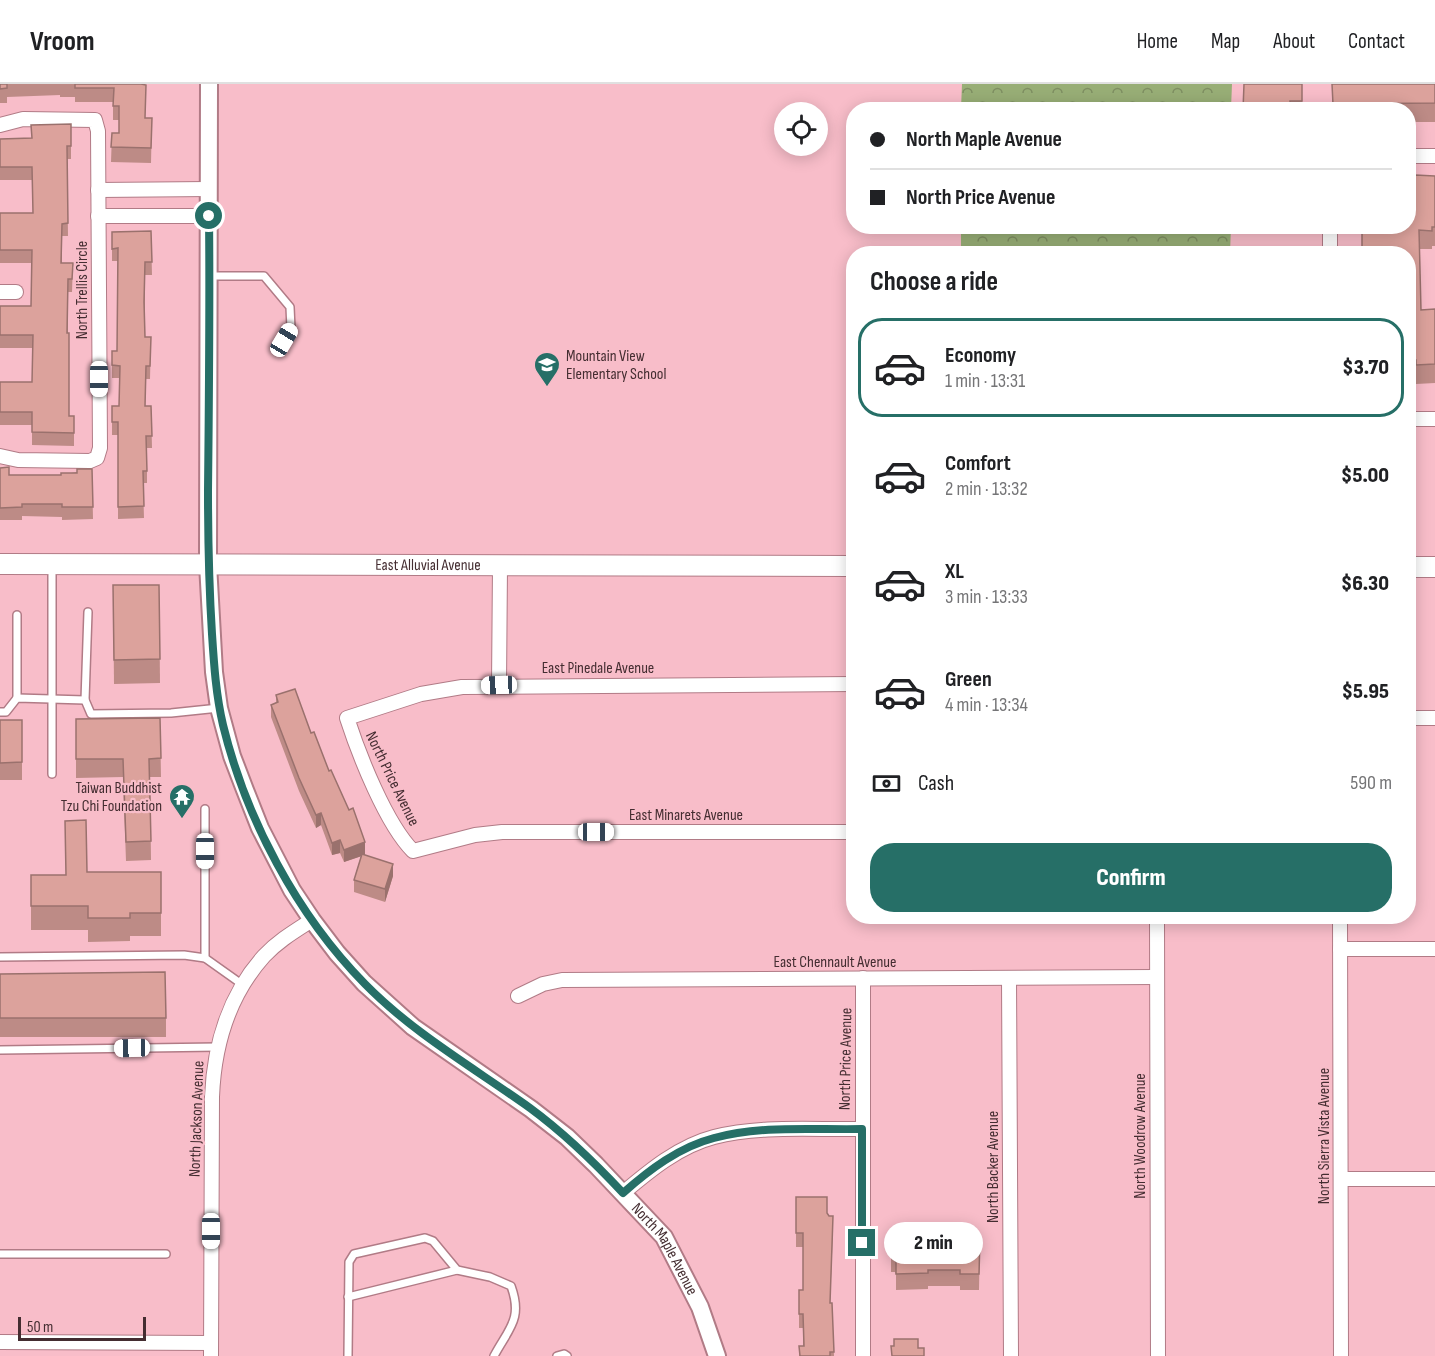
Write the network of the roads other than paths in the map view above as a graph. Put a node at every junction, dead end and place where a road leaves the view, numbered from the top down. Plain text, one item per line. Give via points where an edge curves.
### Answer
1 (209, 84) edge
2 (0, 125) edge
3 (1416, 156) edge
4 (1435, 156) edge
5 (209, 189) junction
6 (98, 190) junction
7 (147, 190) junction
8 (98, 216) junction
9 (147, 216) junction
10 (209, 216) junction
11 (210, 276) junction
12 (0, 292) edge
13 (16, 292) dead end
14 (284, 340) dead end
15 (1416, 419) edge
16 (1435, 419) edge
17 (0, 456) edge
18 (0, 564) edge
19 (208, 564) junction
20 (52, 565) junction
21 (500, 566) junction
22 (846, 566) edge
23 (1416, 567) edge
24 (1435, 567) edge
25 (88, 612) dead end
26 (17, 615) dead end
27 (846, 684) edge
28 (499, 685) junction
29 (17, 698) junction
30 (52, 699) junction
31 (85, 700) junction
32 (219, 708) junction
33 (0, 712) edge
34 (347, 718) joint
35 (1416, 718) edge
36 (1435, 718) edge
37 (52, 774) dead end
38 (205, 809) dead end
39 (846, 831) edge
40 (413, 851) joint
41 (312, 920) junction
42 (1156, 924) edge
43 (1340, 924) edge
44 (1340, 949) junction
45 (1435, 949) edge
46 (0, 957) edge
47 (204, 958) junction
48 (1156, 976) junction
49 (863, 978) junction
50 (1009, 978) junction
51 (243, 985) junction
52 (518, 996) dead end
53 (218, 1047) junction
54 (0, 1050) edge
55 (862, 1129) junction
56 (1341, 1179) junction
57 (1435, 1179) edge
58 (623, 1193) junction
59 (0, 1254) edge
60 (166, 1254) dead end
61 (457, 1270) junction
62 (348, 1298) junction
63 (0, 1342) edge
64 (211, 1349) edge
65 (348, 1356) edge
66 (494, 1356) edge
67 (556, 1356) edge
68 (567, 1356) edge
69 (717, 1356) edge
70 (863, 1356) edge
71 (1011, 1356) edge
72 (1158, 1356) edge
73 (1341, 1356) edge

1 - 5 street, North Maple Avenue
2 - 6 street, North Trellis Circle via 24,119 95,120
3 - 4 street
5 - 7 street
5 - 10 street, North Maple Avenue
6 - 7 street
6 - 8 street, North Trellis Circle
7 - 9 street
8 - 9 street
8 - 17 street, North Trellis Circle via 97,458 50,462
9 - 10 street
10 - 11 street, North Maple Avenue
11 - 14 lane via 264,276 291,307 291,329
11 - 19 street, North Maple Avenue
12 - 13 street
15 - 16 street
18 - 20 main road, East Alluvial Avenue
19 - 20 main road, East Alluvial Avenue
19 - 21 main road, East Alluvial Avenue
19 - 32 street, North Maple Avenue
20 - 30 lane
21 - 22 main road, East Alluvial Avenue
21 - 28 street
23 - 24 main road
25 - 31 lane
26 - 29 lane
27 - 28 street, East Pinedale Avenue
28 - 34 street, East Pinedale Avenue via 421,694
29 - 30 lane
29 - 33 lane via 6,712
30 - 31 lane
30 - 37 lane
31 - 32 lane via 91,714
32 - 41 street, North Maple Avenue via 232,756 260,828
34 - 40 street, North Price Avenue via 378,795
35 - 36 street
38 - 47 lane
39 - 40 street, East Minarets Avenue via 502,832
41 - 51 street, North Jackson Avenue via 264,956
41 - 58 street, North Maple Avenue via 387,1006 567,1137
42 - 48 street, North Woodrow Avenue
43 - 44 street, North Sierra Vista Avenue
44 - 45 street
44 - 56 street, North Sierra Vista Avenue
46 - 47 lane
47 - 51 lane
48 - 50 street, East Chennault Avenue
48 - 72 street, North Woodrow Avenue
49 - 50 street, East Chennault Avenue
49 - 52 street, East Chennault Avenue via 562,981 543,984
49 - 55 street, North Price Avenue
50 - 71 street, North Backer Avenue
51 - 53 street, North Jackson Avenue via 228,1014
53 - 54 lane
53 - 64 street, North Jackson Avenue via 212,1097
55 - 58 street via 748,1131 712,1138 678,1152
55 - 70 street, North Price Avenue
56 - 57 street
56 - 73 street, North Sierra Vista Avenue
58 - 69 street, North Maple Avenue via 664,1237 700,1307
59 - 60 lane
61 - 62 lane
61 - 62 lane via 433,1241 425,1238 354,1254 349,1262
61 - 66 lane via 511,1286 517,1315
62 - 65 lane
63 - 64 street
67 - 68 lane

